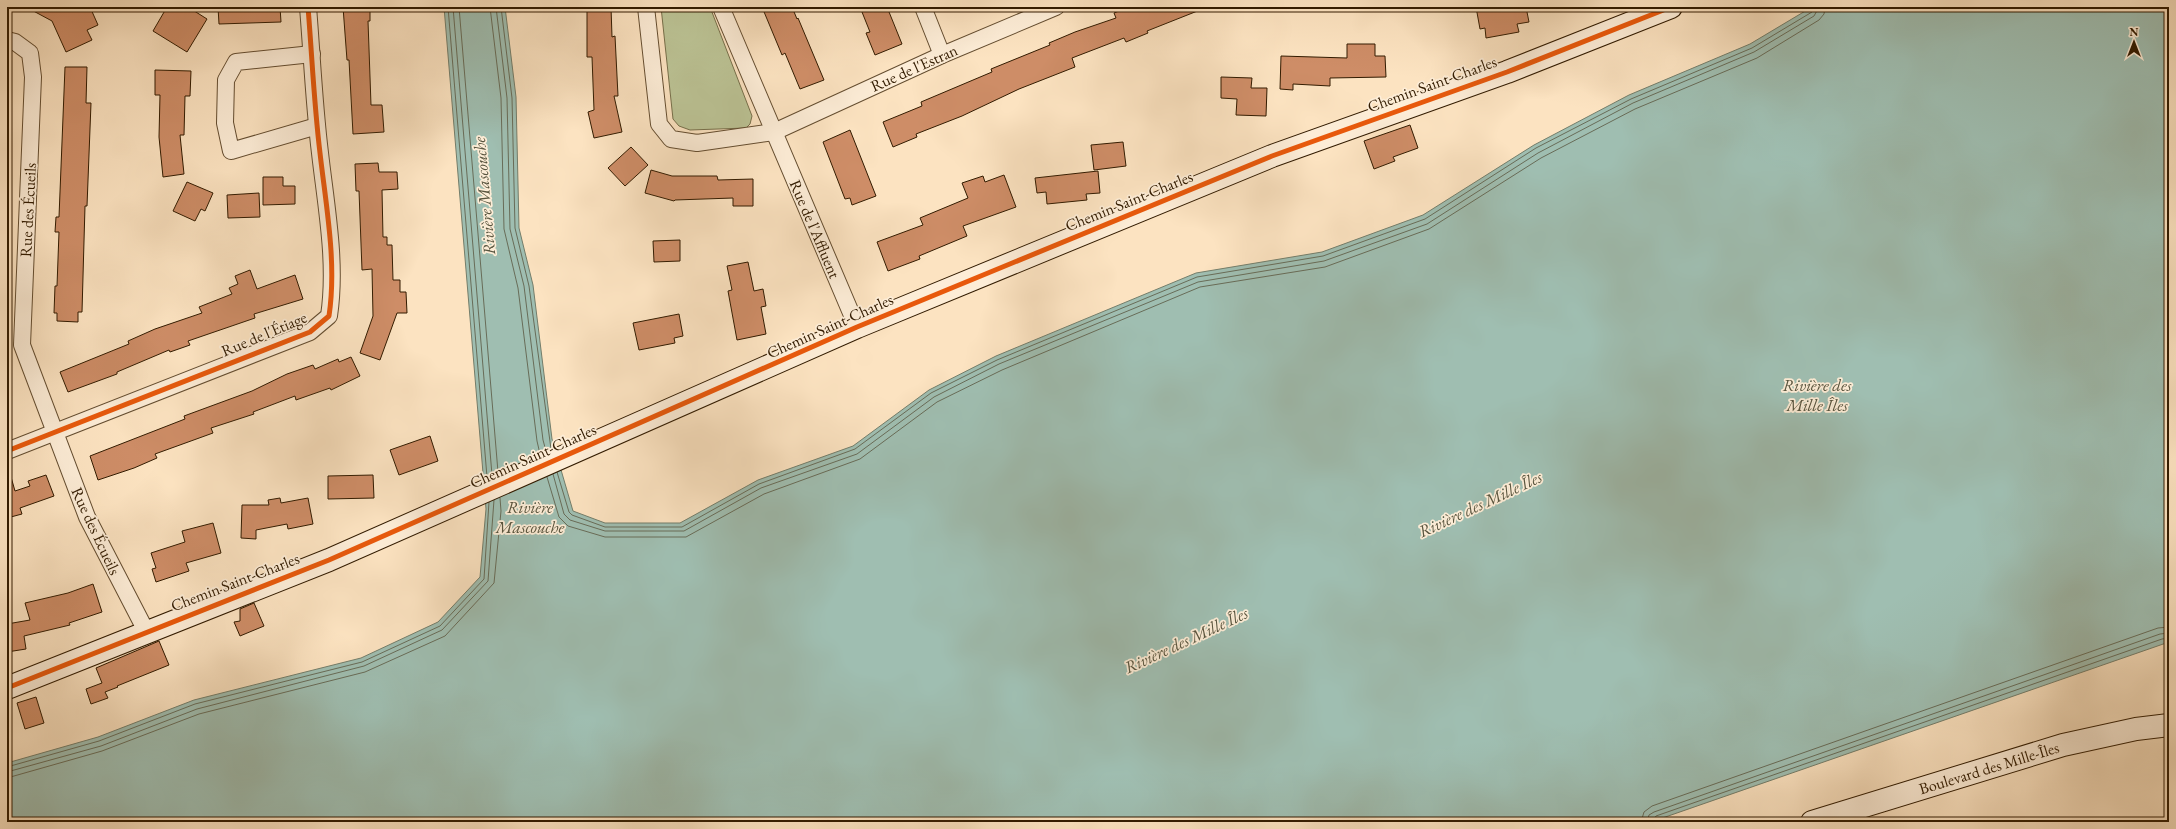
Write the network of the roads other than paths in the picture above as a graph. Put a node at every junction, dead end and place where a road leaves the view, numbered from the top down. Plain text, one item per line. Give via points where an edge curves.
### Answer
1 (308, 7) edge
2 (646, 7) edge
3 (721, 7) edge
4 (924, 7) edge
5 (1056, 7) edge
6 (1671, 7) edge
7 (7, 40) edge
8 (312, 54) junction
9 (942, 55) junction
10 (317, 126) junction
11 (774, 132) junction
12 (857, 327) junction
13 (54, 432) junction
14 (7, 451) edge
15 (146, 632) junction
16 (7, 688) edge
17 (2169, 726) edge
18 (1812, 822) edge

1 - 8 street, Rue de l'Étiage
2 - 11 street via 659,124 672,139 697,143
3 - 11 street, Rue de l'Affluent
4 - 9 street
5 - 9 street, Rue de l'Estran
6 - 12 main road, Chemin Saint-Charles via 1507,72 1272,156
7 - 13 street, Rue des Écueils via 15,42 30,53 33,77 22,345
8 - 10 street, Rue de l'Étiage
8 - 10 street via 236,62 226,80 225,123 231,151
9 - 11 street, Rue de l'Estran
10 - 13 street, Rue de l'Étiage via 330,244 332,297 329,316 310,332
11 - 12 street, Rue de l'Affluent
12 - 15 main road, Chemin Saint-Charles via 329,560
13 - 14 street, Rue de l'Étiage
13 - 15 street, Rue des Écueils via 86,517
15 - 16 main road, Chemin Saint-Charles
17 - 18 main road, Boulevard des Mille-Îles via 2136,729 2063,745

